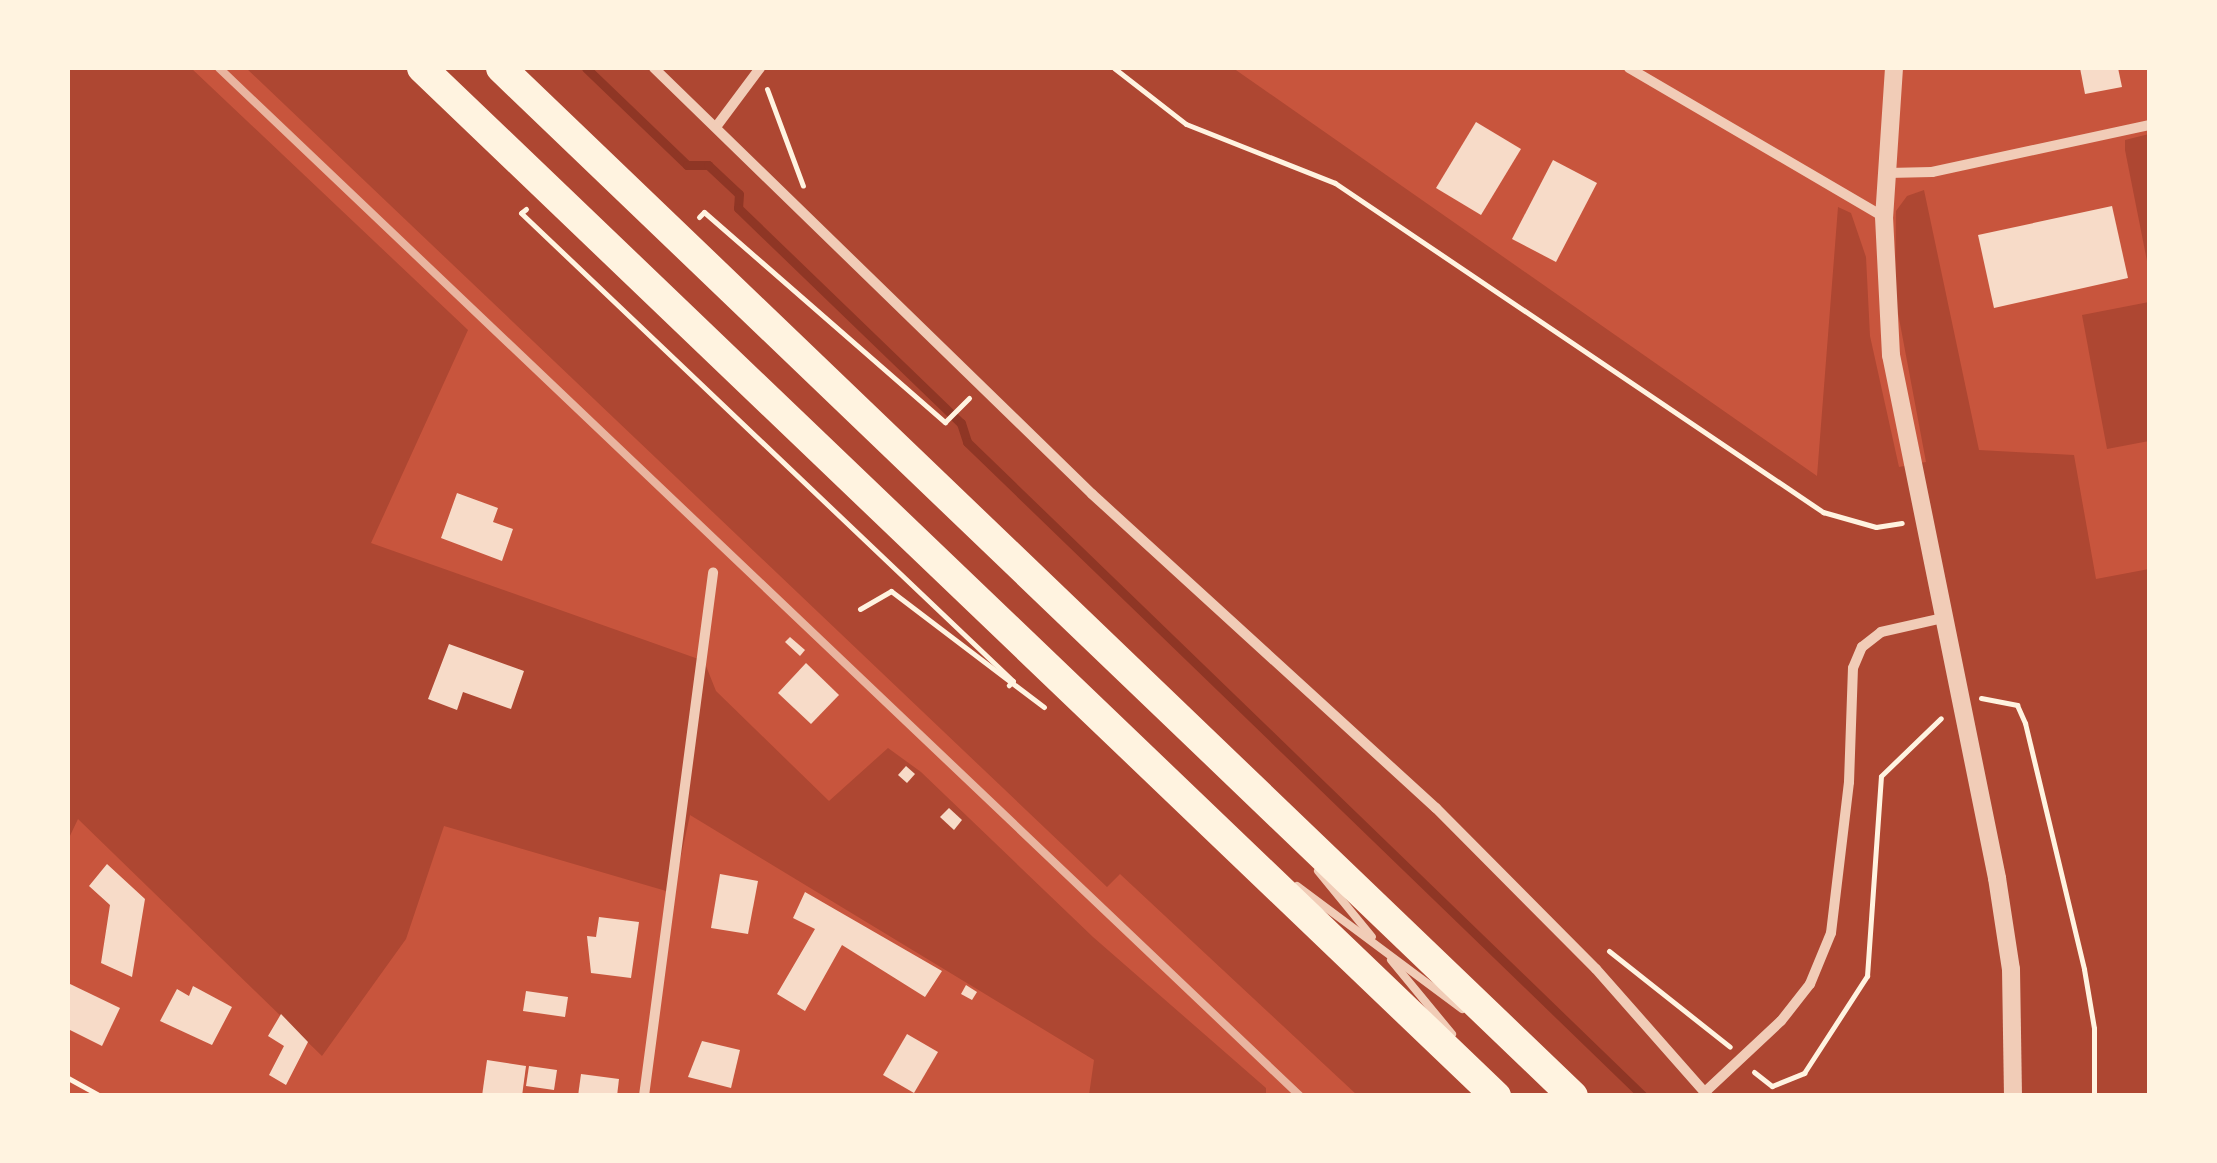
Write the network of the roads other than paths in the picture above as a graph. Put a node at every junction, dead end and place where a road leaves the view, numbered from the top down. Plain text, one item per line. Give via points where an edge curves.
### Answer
1 (422, 68) edge
2 (500, 68) edge
3 (654, 68) edge
4 (760, 68) edge
5 (1628, 68) edge
6 (1894, 68) edge
7 (2150, 125) edge
8 (716, 128) junction
9 (1888, 173) junction
10 (1884, 217) junction
11 (713, 573) dead end
12 (1943, 618) junction
13 (1238, 773) junction
14 (1201, 815) junction
15 (1382, 948) junction
16 (1566, 1089) edge
17 (1707, 1094) edge
18 (644, 1096) edge
19 (1499, 1096) edge
20 (2012, 1096) edge

1 - 14 highway
2 - 13 highway
3 - 8 street
4 - 8 street
5 - 10 street
6 - 9 street
7 - 9 street via 1932,172
8 - 17 street via 1092,494 1436,808
9 - 10 street
10 - 12 street via 1890,355
11 - 18 street
12 - 17 street via 1882,632 1862,646 1853,668 1849,782 1831,933 1810,984
12 - 20 street via 2011,969
13 - 15 lane
13 - 16 highway
14 - 15 lane
14 - 19 highway
15 - 16 lane
15 - 19 lane

